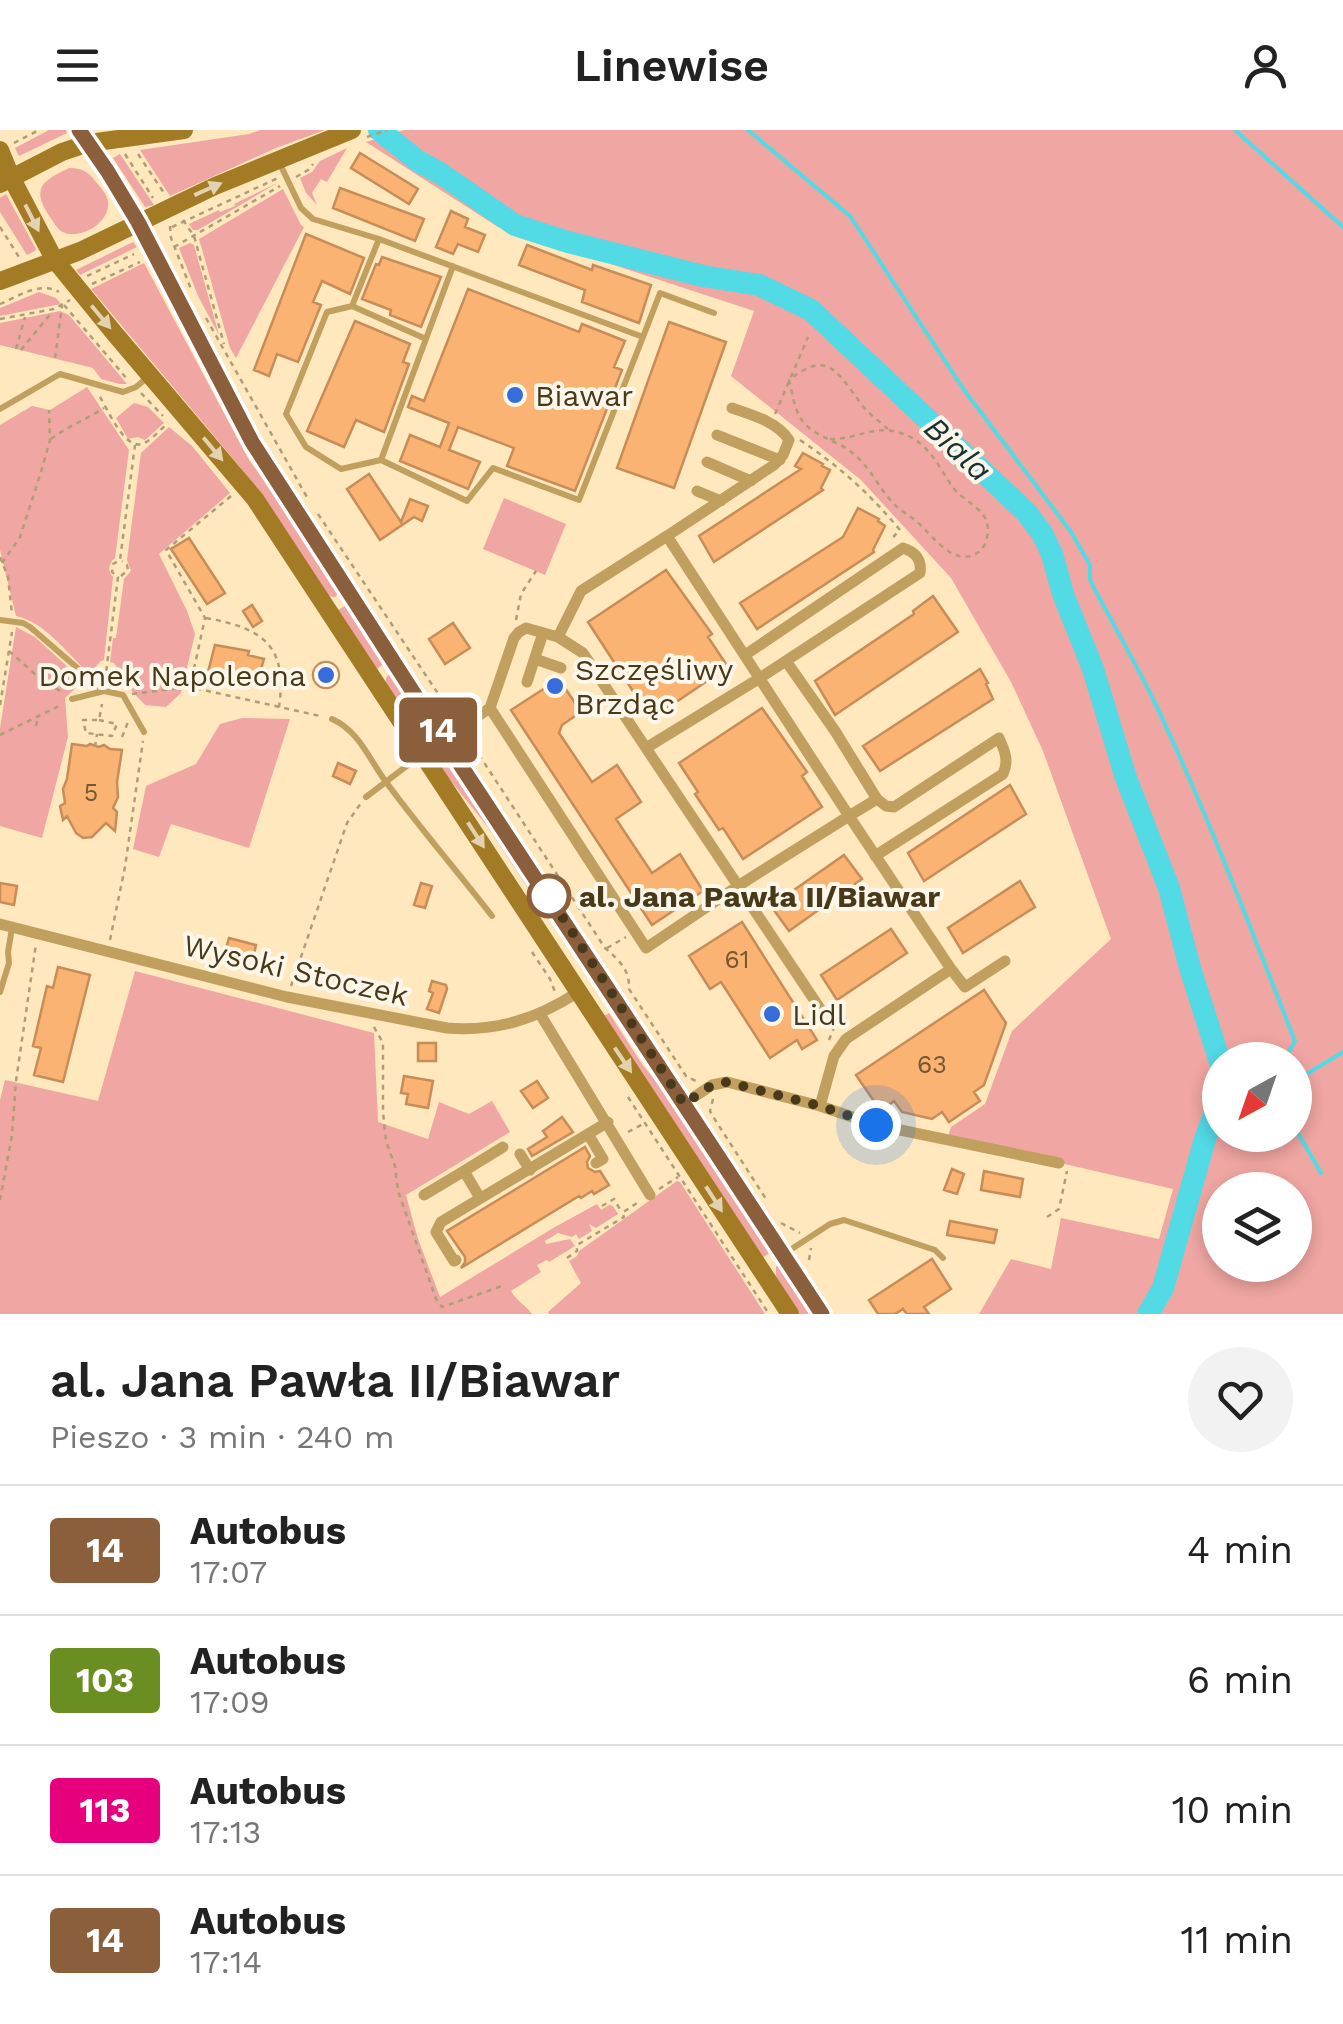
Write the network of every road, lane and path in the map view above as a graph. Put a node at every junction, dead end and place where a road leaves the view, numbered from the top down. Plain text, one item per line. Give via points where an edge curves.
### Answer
1 (39, 130) edge
2 (184, 130) edge
3 (387, 130) edge
4 (355, 133) edge
5 (84, 136) edge
6 (123, 138) junction
7 (0, 150) edge
8 (284, 171) junction
9 (6, 181) edge
10 (172, 212) junction
11 (138, 222) junction
12 (194, 236) junction
13 (170, 238) junction
14 (380, 238) junction
15 (174, 247) junction
16 (153, 250) junction
17 (54, 259) junction
18 (453, 266) junction
19 (0, 281) edge
20 (76, 288) junction
21 (195, 298) dead end
22 (0, 304) edge
23 (63, 306) junction
24 (352, 306) junction
25 (54, 309) junction
26 (202, 311) dead end
27 (714, 313) dead end
28 (26, 314) junction
29 (0, 320) edge
30 (643, 337) junction
31 (808, 337) dead end
32 (426, 340) junction
33 (226, 351) junction
34 (55, 358) dead end
35 (150, 375) junction
36 (789, 380) junction
37 (91, 382) junction
38 (130, 382) dead end
39 (106, 406) junction
40 (732, 408) dead end
41 (0, 409) edge
42 (50, 410) dead end
43 (170, 422) dead end
44 (770, 424) junction
45 (888, 430) junction
46 (717, 435) dead end
47 (787, 436) junction
48 (830, 439) junction
49 (50, 440) junction
50 (135, 445) junction
51 (381, 460) junction
52 (780, 460) junction
53 (707, 462) dead end
54 (751, 481) junction
55 (697, 491) dead end
56 (235, 492) dead end
57 (721, 501) junction
58 (667, 536) junction
59 (903, 548) junction
60 (120, 560) junction
61 (2, 563) edge
62 (536, 571) dead end
63 (118, 577) junction
64 (853, 582) junction
65 (11, 598) dead end
66 (0, 600) edge
67 (868, 605) junction
68 (205, 618) junction
69 (0, 620) edge
70 (518, 632) junction
71 (543, 633) junction
72 (558, 637) junction
73 (9, 651) dead end
74 (746, 655) junction
75 (534, 659) junction
76 (786, 660) junction
77 (107, 662) dead end
78 (561, 668) dead end
79 (760, 678) junction
80 (527, 682) dead end
81 (190, 687) junction
82 (104, 691) junction
83 (122, 695) junction
84 (72, 699) junction
85 (279, 707) junction
86 (102, 708) dead end
87 (490, 708) junction
88 (39, 716) junction
89 (332, 719) joint
90 (99, 720) junction
91 (36, 726) dead end
92 (465, 726) junction
93 (144, 732) junction
94 (98, 733) junction
95 (0, 735) edge
96 (122, 737) dead end
97 (444, 740) junction
98 (95, 747) dead end
99 (646, 748) junction
100 (422, 754) junction
101 (386, 782) junction
102 (366, 797) joint
103 (877, 799) junction
104 (848, 816) junction
105 (875, 856) junction
106 (738, 886) junction
107 (492, 916) dead end
108 (563, 918) junction
109 (6, 926) edge
110 (540, 932) junction
111 (636, 932) junction
112 (38, 934) junction
113 (101, 940) dead end
114 (605, 948) junction
115 (1006, 960) dead end
116 (952, 969) junction
117 (602, 979) junction
118 (0, 992) edge
119 (578, 992) junction
120 (287, 997) junction
121 (821, 1010) joint
122 (540, 1014) junction
123 (371, 1021) dead end
124 (855, 1030) junction
125 (707, 1088) junction
126 (684, 1104) junction
127 (820, 1106) junction
128 (608, 1122) junction
129 (644, 1123) dead end
130 (588, 1134) junction
131 (617, 1138) junction
132 (504, 1148) dead end
133 (520, 1154) dead end
134 (596, 1163) dead end
135 (1059, 1163) joint
136 (530, 1170) junction
137 (464, 1171) junction
138 (424, 1195) dead end
139 (650, 1195) junction
140 (480, 1198) junction
141 (0, 1200) edge
142 (602, 1206) dead end
143 (772, 1209) dead end
144 (622, 1212) junction
145 (1047, 1216) dead end
146 (782, 1225) dead end
147 (806, 1240) junction
148 (783, 1254) junction
149 (567, 1258) dead end
150 (943, 1258) dead end
151 (456, 1260) dead end
152 (809, 1260) dead end
153 (760, 1270) junction
154 (502, 1286) dead end
155 (769, 1314) edge
156 (790, 1314) edge
157 (822, 1314) edge

1 - 7 path
2 - 6 main road
3 - 4 path
4 - 8 main road
5 - 6 main road
5 - 9 main road
5 - 11 main road
6 - 10 path
6 - 10 path
7 - 9 main road
8 - 8 path via 316,158 308,170
10 -> 8 main road
8 - 10 path
8 - 12 path
8 - 14 lane via 313,219
9 -> 17 main road
10 - 11 main road
10 - 12 path
10 - 13 path
11 - 16 main road
11 - 17 main road
12 - 15 path
12 - 33 path
13 - 15 path
13 - 16 path
14 - 18 lane
14 - 24 lane
15 - 16 path
15 - 21 path
16 - 20 path
16 - 20 path
16 - 97 main road via 252,442
17 - 19 main road
17 - 20 main road
18 - 30 lane
18 - 32 lane
20 - 22 path via 60,292 46,286
20 - 23 path
20 -> 35 main road
23 - 25 path
23 - 34 path
23 - 38 path
24 - 32 lane
24 - 51 lane via 328,312 286,414 306,447 341,469
25 - 28 path
25 - 28 path via 19,349
26 - 33 path
27 - 30 lane via 660,293
28 - 29 path
30 - 51 lane via 579,500 492,468 467,501
31 - 36 path
32 - 51 lane
33 - 92 path via 311,504
35 - 37 lane via 123,392
35 -> 100 main road via 255,499
36 - 44 path
36 - 45 path via 802,370 828,367
36 - 48 path via 800,419
37 - 39 path
37 - 41 lane via 60,374
39 - 49 path
39 - 50 path
40 - 44 street
42 - 49 path
43 - 50 path
44 - 47 street
45 - 48 path
45 - 48 path via 922,444 986,518 979,551 968,556 944,550 894,505 854,453
46 - 52 street
47 - 52 street
47 - 59 path via 871,496 900,530 894,536
49 - 61 path via 20,537
50 - 60 path
52 - 54 street
53 - 54 street
54 - 57 street
55 - 57 street
56 - 68 path via 166,550
57 - 58 street
58 - 72 street via 581,591
58 - 74 street
59 - 64 street
59 - 67 street via 918,557 920,573
60 - 63 path via 112,568
60 - 63 path via 128,570
62 - 70 path via 521,594
63 - 77 path
64 - 67 street
64 - 74 street
65 - 66 path
67 - 76 street
68 - 81 path
68 - 85 path via 232,622 276,652
69 - 82 lane via 37,632
70 - 71 street
70 - 87 street
71 - 72 street
71 - 75 street
72 - 99 street via 584,654
73 - 84 path
74 - 79 street
75 - 78 street
75 - 80 street
76 - 79 street
76 - 103 street
79 - 99 street
79 - 104 street
81 - 83 path
81 - 85 path
82 - 83 lane
82 - 84 lane
83 - 93 lane
84 - 88 path
85 - 89 path
86 - 90 path
87 - 92 street
87 - 111 street
88 - 91 path
88 - 95 path
89 - 101 lane via 354,732
90 - 94 path via 84,720 86,733
90 - 94 path via 117,724 112,736
92 - 97 lane
92 - 114 path
93 - 96 path via 128,722
93 - 113 path via 109,942
94 - 98 path
97 - 108 main road
99 - 106 street
100 - 101 lane
100 -> 110 main road
101 - 102 lane
101 - 107 lane
102 - 120 path via 347,823
103 - 104 street
103 - 105 street via 894,807 999,738 1007,764 1002,774
104 - 105 street
104 - 106 street
105 - 116 street
106 - 111 street via 646,948
106 - 121 street
108 - 110 main road
108 - 117 main road
109 - 112 street, Wysoki Stoczek
109 - 118 lane via 9,962
110 - 119 main road
111 - 114 path
112 - 120 street, Wysoki Stoczek
112 - 141 path
114 - 125 path via 623,965 629,989 686,1076
115 - 116 street via 965,987
116 - 124 street
117 - 119 main road
117 - 126 main road
119 - 122 street, Wysoki Stoczek
119 -> 153 main road
120 - 122 street, Wysoki Stoczek via 468,1030
121 - 124 path via 844,1017
122 - 128 street
123 - 154 path via 382,1043 386,1141 436,1299 442,1308
124 - 127 street via 837,1049
125 - 126 street
125 - 127 street via 727,1082
125 - 143 path via 712,1116
126 - 148 main road
127 - 135 street via 876,1125
128 - 130 street
128 - 131 street
129 - 131 path
130 - 134 street via 603,1159
130 - 136 street
131 - 139 street
132 - 137 street
133 - 136 street
135 - 145 path via 1067,1174 1059,1209
136 - 140 street
137 - 138 street
137 - 140 street
139 - 144 path
139 - 155 path via 679,1176
140 - 151 street via 436,1232
142 - 144 path via 614,1199
144 - 149 path via 624,1217
146 - 147 path
147 - 148 lane
147 - 150 lane via 844,1220
147 - 152 path
148 - 153 main road
148 - 157 main road
153 - 156 main road

